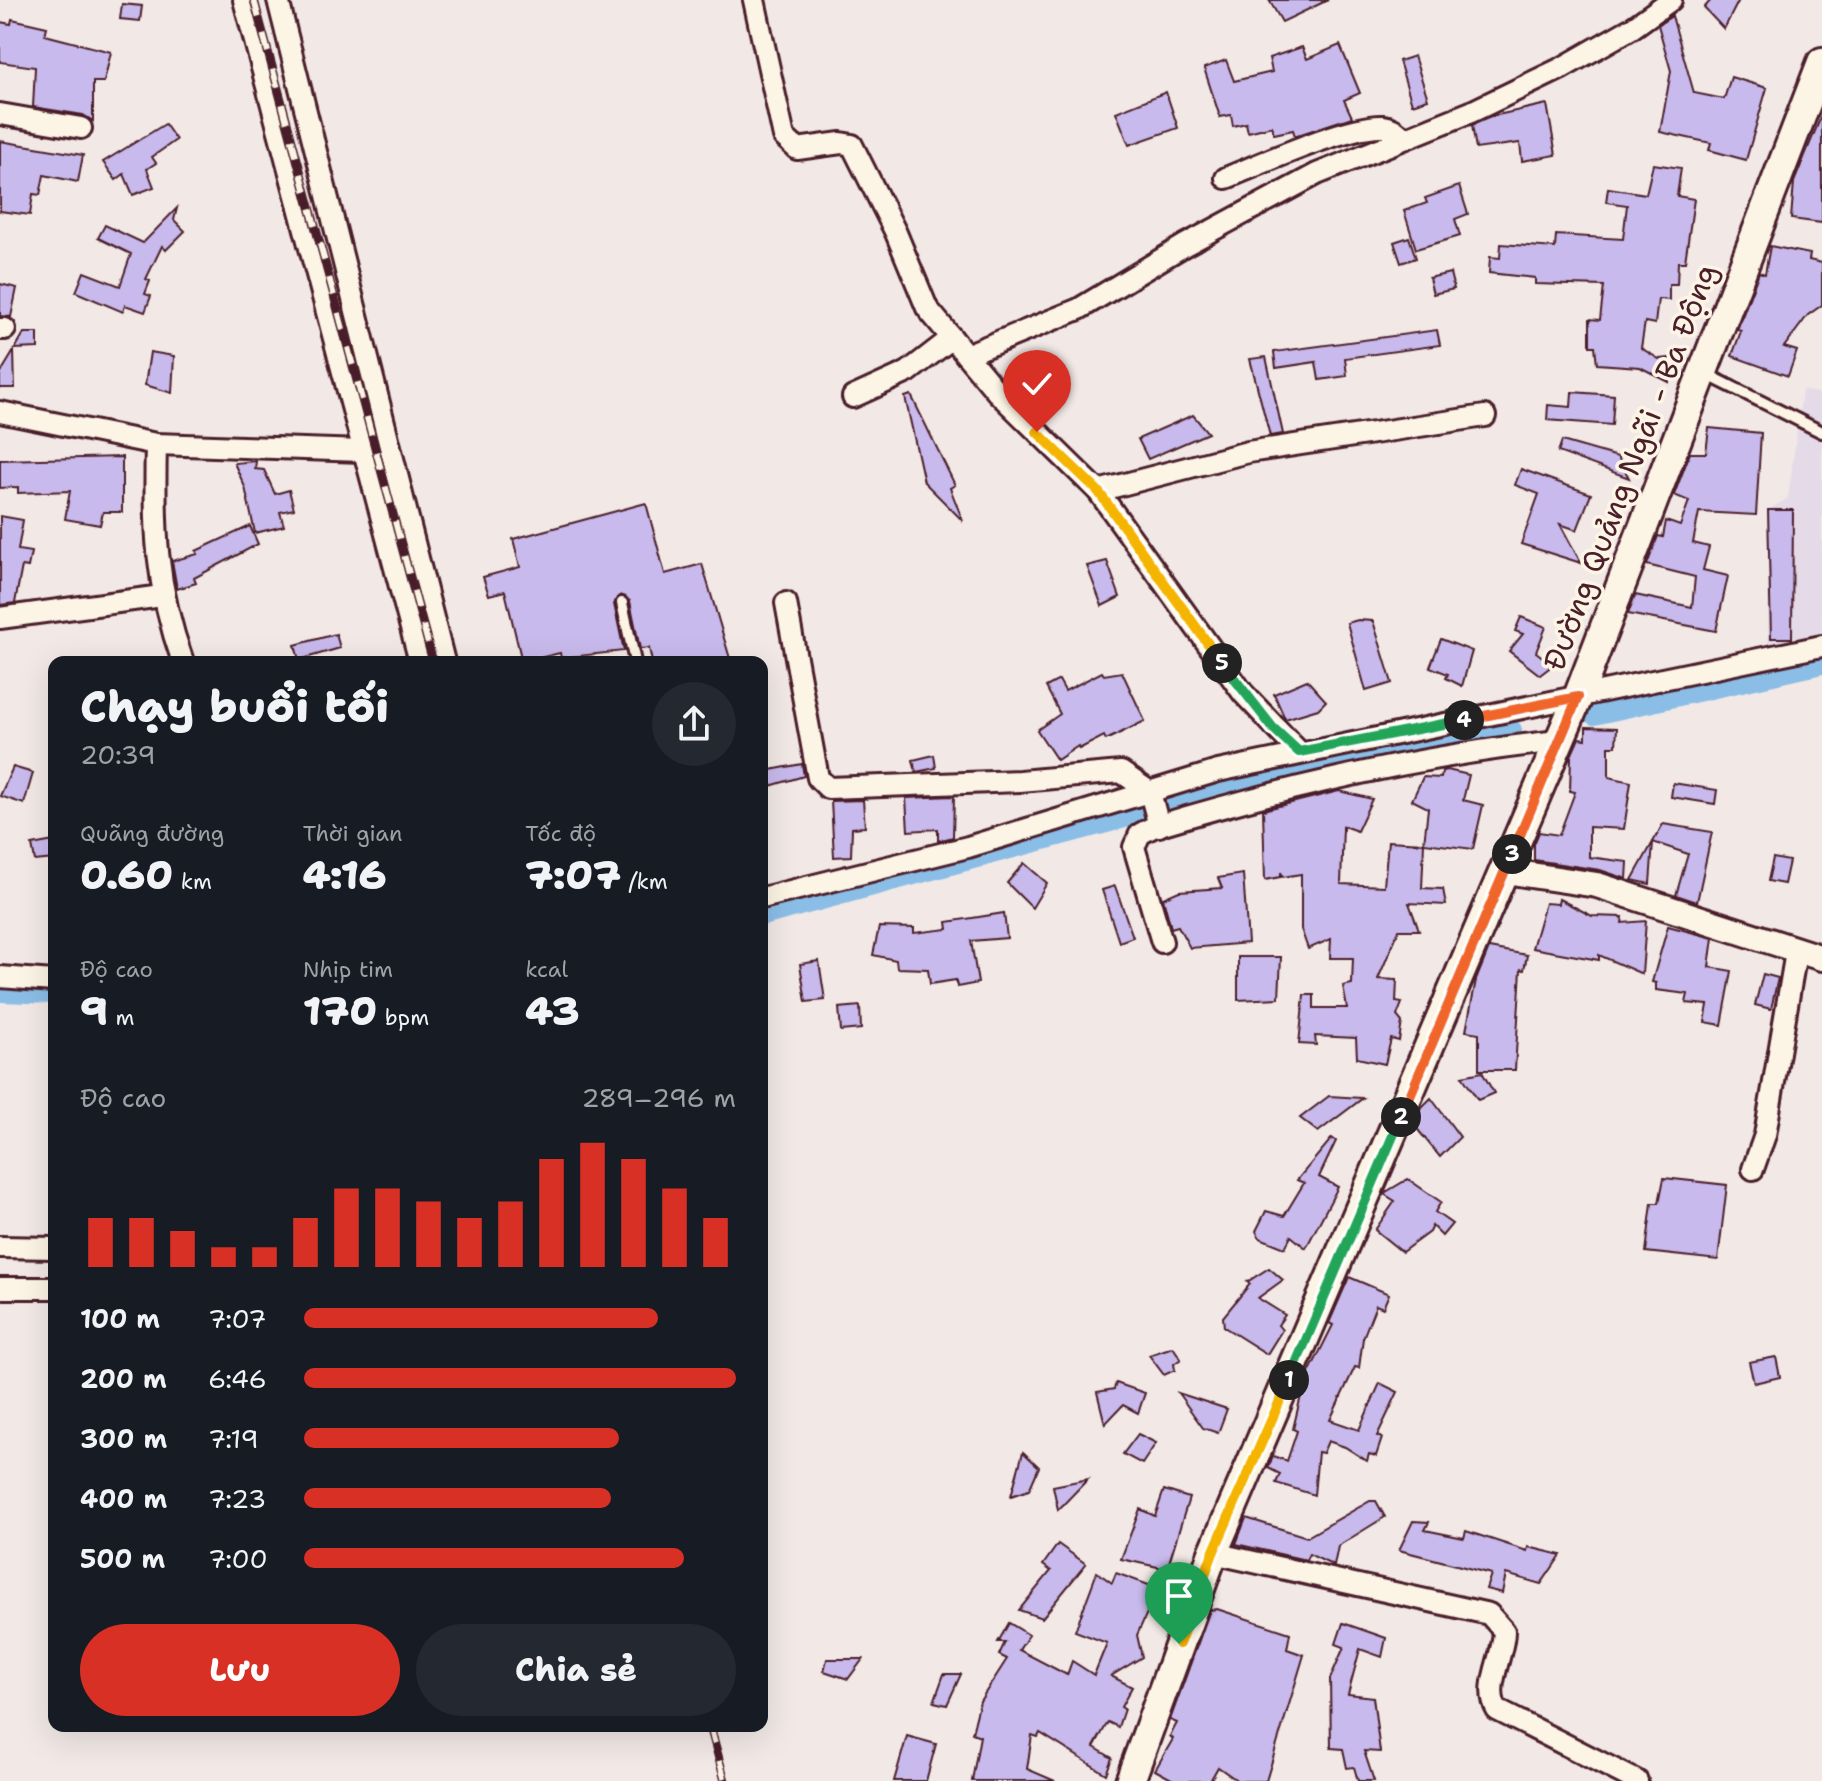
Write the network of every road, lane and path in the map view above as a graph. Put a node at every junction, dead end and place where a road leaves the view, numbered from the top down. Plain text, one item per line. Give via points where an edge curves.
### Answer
1 (244, 0) edge
2 (278, 0) edge
3 (754, 0) edge
4 (1671, 0) edge
5 (1822, 62) edge
6 (0, 114) edge
7 (81, 128) dead end
8 (1405, 138) junction
9 (1226, 178) dead end
10 (952, 338) junction
11 (966, 355) junction
12 (1703, 372) junction
13 (853, 397) dead end
14 (0, 412) edge
15 (1485, 416) dead end
16 (1822, 432) edge
17 (156, 444) junction
18 (363, 451) junction
19 (1098, 491) junction
20 (162, 596) junction
21 (622, 603) dead end
22 (786, 603) dead end
23 (0, 618) edge
24 (1822, 646) edge
25 (181, 656) edge
26 (418, 656) edge
27 (442, 656) edge
28 (634, 656) edge
29 (1578, 697) junction
30 (1559, 741) junction
31 (1299, 752) junction
32 (1155, 810) junction
33 (1505, 871) junction
34 (768, 897) edge
35 (1162, 942) dead end
36 (1796, 952) junction
37 (1822, 958) edge
38 (0, 977) edge
39 (48, 981) edge
40 (1753, 1169) dead end
41 (0, 1247) edge
42 (48, 1248) edge
43 (0, 1288) edge
44 (48, 1288) edge
45 (1213, 1553) junction
46 (1130, 1781) edge
47 (1637, 1781) edge

1 - 18 street
2 - 27 street
3 - 10 street via 784,137 797,149 852,145 921,297
4 - 8 street via 1562,68
5 - 12 main road, Đường Quảng Ngãi - Ba Động
6 - 7 street
8 - 9 street via 1378,126 1321,141
8 - 11 street via 1317,174 1079,309
10 - 11 street
10 - 13 street via 908,372
11 - 19 street
12 - 16 lane
12 - 29 main road, Đường Quảng Ngãi - Ba Động
14 - 17 street
15 - 19 street via 1248,452
17 - 18 street
17 - 20 street via 154,516
18 - 26 street
19 - 31 street via 1243,693
20 - 23 street
20 - 25 street
21 - 28 lane
22 - 32 street via 818,778 828,788 1121,772
24 - 29 street
29 - 30 main road, Đường Quảng Ngãi - Ba Động
29 - 31 street
30 - 32 street via 1498,747
30 - 33 main road, Đường Quảng Ngãi - Ba Động
31 - 32 street
32 - 34 street via 968,847
32 - 35 street via 1134,847
33 - 36 street via 1597,885
33 - 45 main road, Đường Quảng Ngãi - Ba Động
36 - 37 street
36 - 40 street via 1765,1135
38 - 39 street
41 - 42 street
43 - 44 street
45 - 46 main road, Đường Quảng Ngãi - Ba Động
45 - 47 street via 1489,1614 1504,1631 1491,1686 1497,1710

